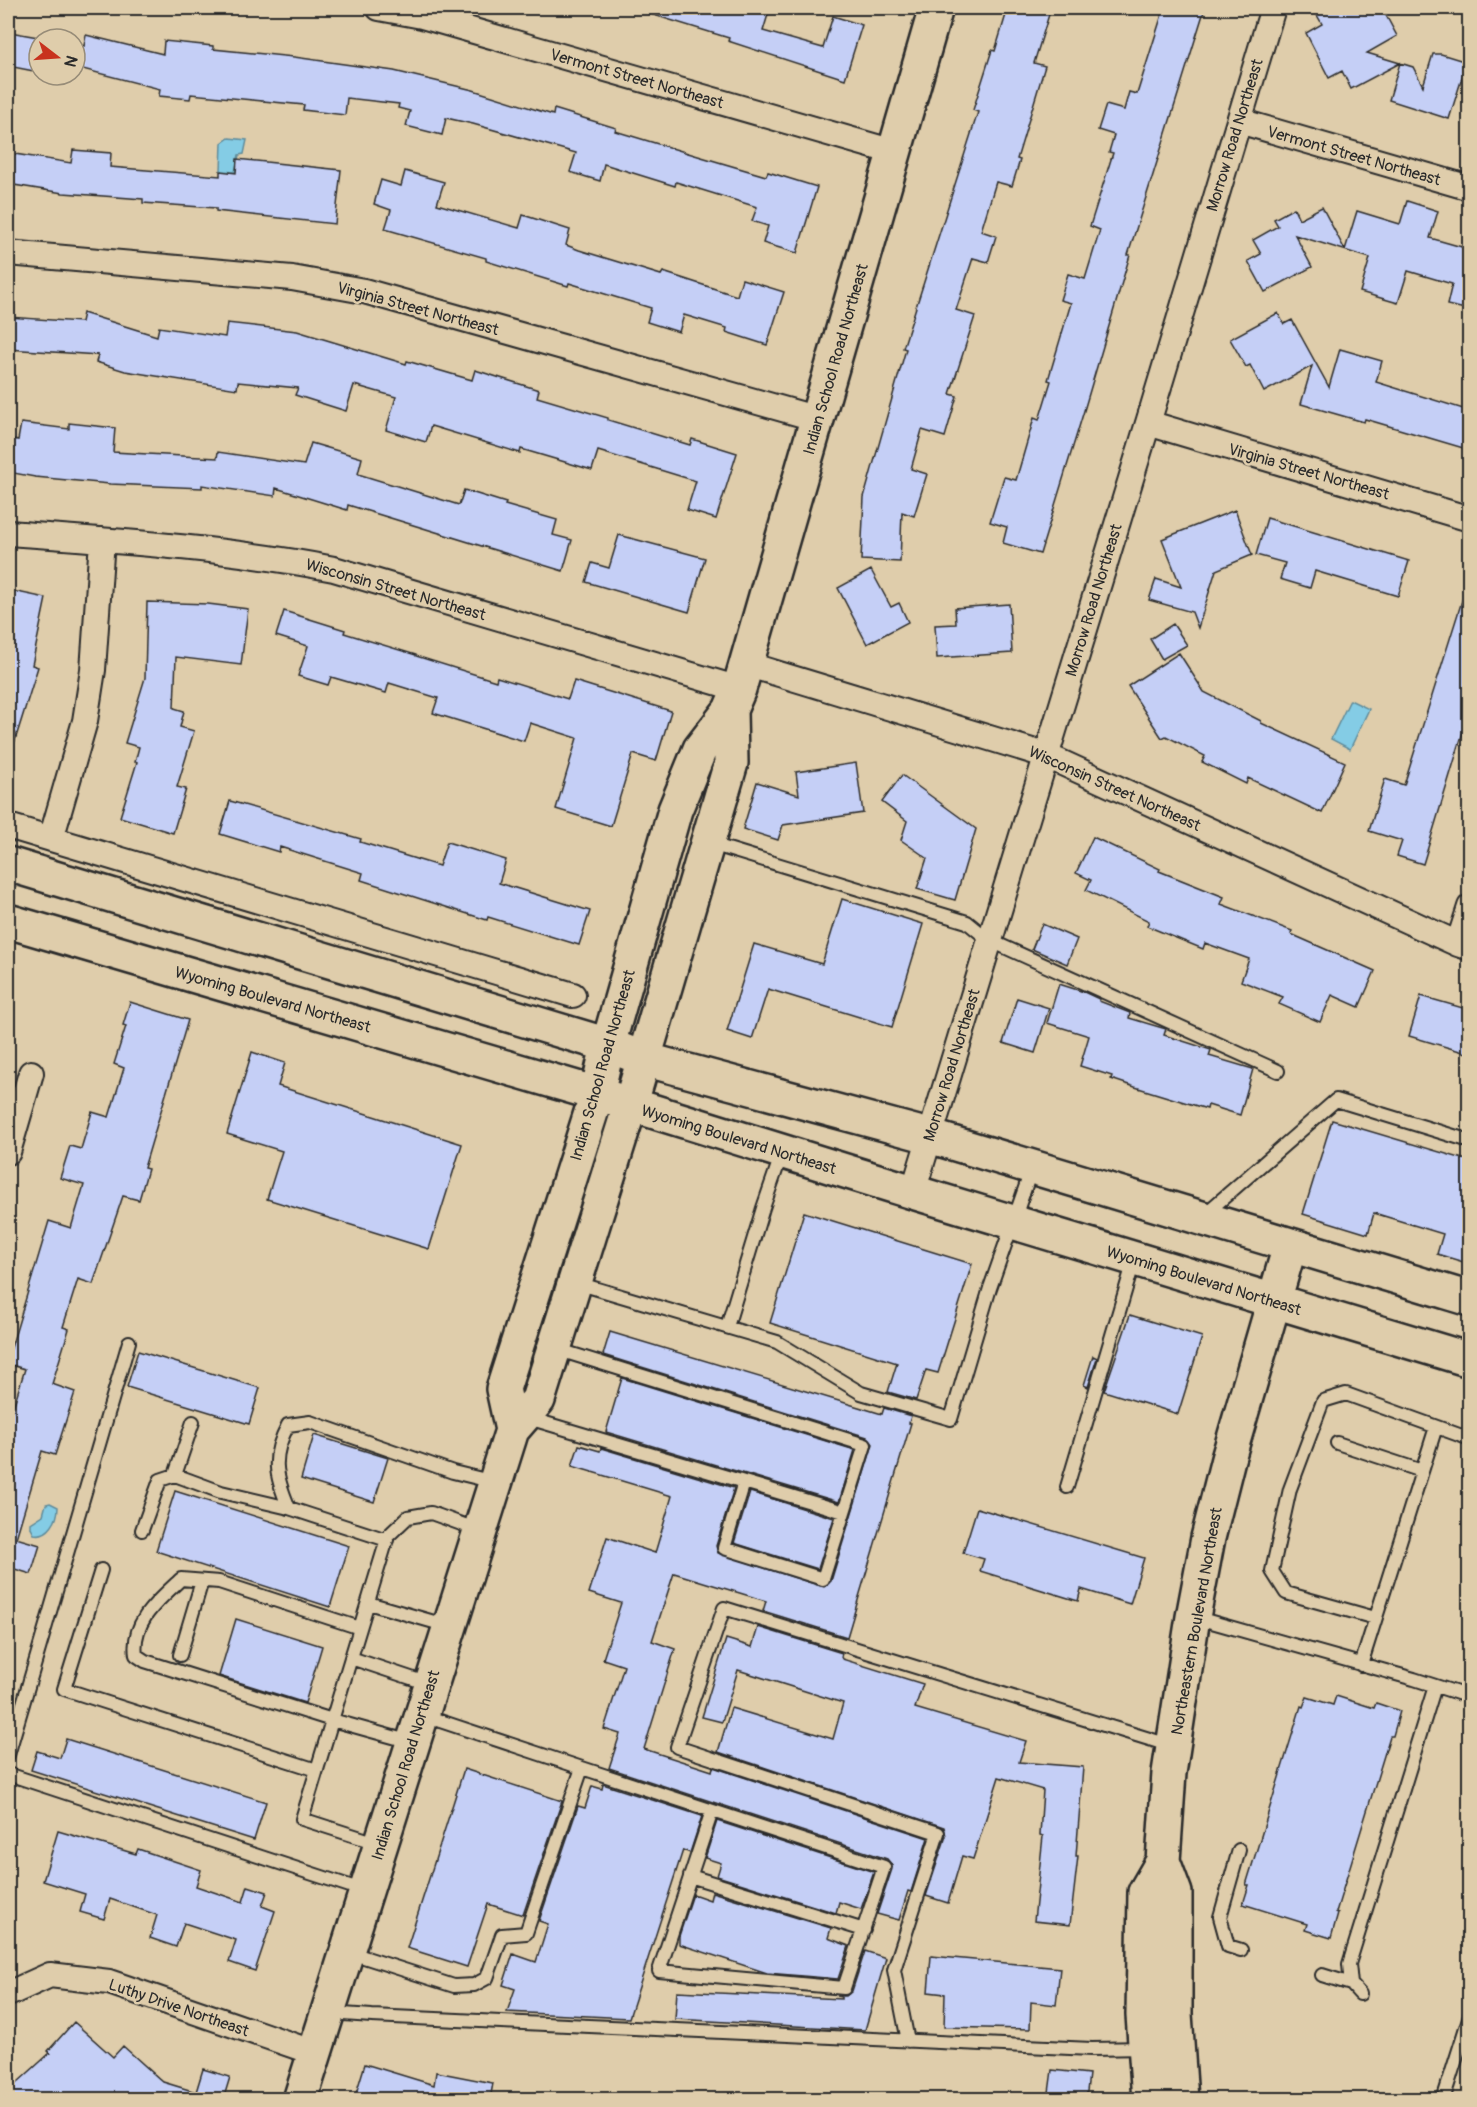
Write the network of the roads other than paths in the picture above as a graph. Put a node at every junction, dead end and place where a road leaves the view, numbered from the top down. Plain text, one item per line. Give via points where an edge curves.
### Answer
1 (380, 8) edge
2 (936, 8) edge
3 (1273, 8) edge
4 (1239, 121) junction
5 (894, 152) junction
6 (1470, 188) edge
7 (8, 253) edge
8 (818, 419) junction
9 (1148, 423) junction
10 (1470, 519) edge
11 (8, 533) edge
12 (102, 540) junction
13 (738, 687) junction
14 (1045, 755) junction
15 (8, 826) edge
16 (51, 839) junction
17 (707, 842) junction
18 (8, 864) edge
19 (1470, 907) edge
20 (8, 921) edge
21 (990, 940) junction
22 (1464, 946) edge
23 (573, 995) dead end
24 (608, 1045) junction
25 (644, 1059) junction
26 (1278, 1071) dead end
27 (31, 1073) dead end
28 (597, 1094) junction
29 (630, 1106) junction
30 (929, 1136) junction
31 (1470, 1141) edge
32 (8, 1152) edge
33 (782, 1152) junction
34 (1032, 1167) junction
35 (913, 1192) junction
36 (1200, 1219) junction
37 (1014, 1223) junction
38 (1290, 1246) junction
39 (1135, 1260) junction
40 (575, 1282) junction
41 (1470, 1299) edge
42 (1272, 1301) junction
43 (727, 1327) junction
44 (129, 1342) dead end
45 (555, 1348) junction
46 (1470, 1360) edge
47 (193, 1422) dead end
48 (518, 1424) junction
49 (1436, 1427) junction
50 (1470, 1439) edge
51 (1337, 1443) dead end
52 (1422, 1471) junction
53 (175, 1475) junction
54 (495, 1482) junction
55 (744, 1482) junction
56 (1067, 1486) dead end
57 (289, 1508) junction
58 (844, 1512) junction
59 (142, 1530) dead end
60 (480, 1530) junction
61 (387, 1540) junction
62 (101, 1570) dead end
63 (202, 1581) junction
64 (368, 1603) junction
65 (1193, 1617) junction
66 (1375, 1618) junction
67 (449, 1626) junction
68 (360, 1628) junction
69 (180, 1655) dead end
70 (351, 1658) junction
71 (1361, 1665) junction
72 (1435, 1686) junction
73 (1470, 1697) edge
74 (421, 1714) junction
75 (332, 1720) junction
76 (1173, 1746) junction
77 (8, 1755) edge
78 (582, 1768) junction
79 (317, 1770) junction
80 (8, 1774) edge
81 (712, 1811) junction
82 (381, 1844) junction
83 (1239, 1850) dead end
84 (1163, 1861) junction
85 (690, 1876) junction
86 (366, 1891) junction
87 (864, 1930) junction
88 (1241, 1950) dead end
89 (347, 1951) junction
90 (1322, 1975) dead end
91 (1351, 1984) junction
92 (8, 1994) edge
93 (1360, 1994) dead end
94 (328, 2012) junction
95 (1470, 2015) edge
96 (908, 2041) junction
97 (1146, 2051) junction
98 (315, 2053) junction
99 (300, 2100) edge
100 (1149, 2100) edge
101 (1164, 2100) edge
102 (1181, 2100) edge
103 (1443, 2100) edge

1 - 5 street, Vermont Street Northeast via 422,16
2 - 5 street, Indian School Road Northeast
3 - 4 street, Morrow Road Northeast
4 - 6 street, Vermont Street Northeast
4 - 9 street, Morrow Road Northeast
5 - 8 street, Indian School Road Northeast
7 - 8 street, Virginia Street Northeast via 292,278 364,291
8 - 13 street, Indian School Road Northeast
9 - 10 street, Virginia Street Northeast
9 - 14 street, Morrow Road Northeast
11 - 12 street, Wisconsin Street Northeast
12 - 13 street, Wisconsin Street Northeast via 282,559 334,569
12 - 16 street via 93,670 85,721
13 - 14 street, Wisconsin Street Northeast
13 - 17 street, Indian School Road Northeast via 731,763
13 - 24 street, Indian School Road Northeast via 700,749 675,810
14 - 21 street, Morrow Road Northeast
14 - 22 street, Wisconsin Street Northeast
15 - 16 street
16 - 23 street
17 - 21 lane via 967,922
17 - 25 street, Indian School Road Northeast
18 - 24 street
19 - 22 street
20 - 28 street, Wyoming Boulevard Northeast
21 - 26 lane
21 - 30 street, Morrow Road Northeast
24 - 25 street
24 - 28 street, Indian School Road Northeast
25 - 29 street, Indian School Road Northeast
25 - 30 street
27 - 32 street
28 - 29 street, Wyoming Boulevard Northeast
28 - 48 street, Indian School Road Northeast via 503,1389
29 - 33 street, Wyoming Boulevard Northeast
29 - 40 street, Indian School Road Northeast
30 - 34 street
30 - 35 street, Morrow Road Northeast
31 - 36 lane via 1336,1100
33 - 35 street, Wyoming Boulevard Northeast
33 - 43 lane
34 - 36 street
34 - 37 lane
35 - 37 street, Wyoming Boulevard Northeast
36 - 38 street
37 - 39 street, Wyoming Boulevard Northeast
37 - 43 lane via 951,1419 861,1393 777,1342
38 - 41 street
38 - 42 street, Northeastern Boulevard Northeast
39 - 42 street, Wyoming Boulevard Northeast
39 - 56 lane
40 - 43 lane
40 - 45 street, Indian School Road Northeast
42 - 46 street, Wyoming Boulevard Northeast
42 - 65 street, Northeastern Boulevard Northeast via 1215,1511
44 - 77 lane
45 - 48 street, Indian School Road Northeast via 538,1400
45 - 58 lane via 865,1445
47 - 53 lane
48 - 54 street, Indian School Road Northeast
48 - 55 lane
49 - 50 lane
49 - 52 lane
49 - 66 lane via 1346,1394 1323,1401 1290,1489 1272,1571 1286,1593
51 - 52 lane
52 - 66 lane
53 - 57 lane via 221,1492
53 - 59 lane via 160,1480
54 - 57 lane via 453,1472 310,1422 288,1425 278,1444 276,1474
54 - 60 street, Indian School Road Northeast
55 - 58 lane
55 - 58 lane via 724,1548 823,1579
57 - 61 lane
60 - 61 lane via 431,1513 408,1517
60 - 67 street, Indian School Road Northeast
61 - 64 lane
62 - 79 lane via 64,1689
63 - 68 lane via 219,1582
63 - 69 lane
63 - 75 lane via 181,1579 147,1611 135,1645 136,1655
64 - 67 lane
64 - 68 lane
65 - 71 lane
65 - 76 street, Northeastern Boulevard Northeast
66 - 71 lane
67 - 74 street, Indian School Road Northeast
68 - 70 lane
70 - 74 lane
70 - 75 lane
71 - 72 lane
72 - 73 lane
72 - 91 lane via 1349,1964
74 - 75 lane
74 - 78 lane
74 - 82 street, Indian School Road Northeast
75 - 79 lane
76 - 84 street, Northeastern Boulevard Northeast
76 - 96 lane via 724,1608 677,1747 938,1833 894,1970
78 - 81 lane
78 - 89 lane via 526,1933 502,1935 488,1978 474,1985 454,1986
79 - 82 lane via 302,1819
80 - 86 lane
81 - 85 lane
81 - 87 lane via 884,1867
82 - 86 street, Indian School Road Northeast
83 - 88 lane via 1220,1917 1228,1946
84 - 97 street, Northeastern Boulevard Northeast via 1145,1892
84 - 102 street, Northeastern Boulevard Northeast via 1175,1893 1175,2014
85 - 87 lane
85 - 87 lane via 659,1971 844,1988
86 - 89 street, Indian School Road Northeast
89 - 94 street, Indian School Road Northeast
90 - 91 lane
91 - 93 lane
92 - 98 street, Luthy Drive Northeast via 50,1975 109,1982
94 - 96 lane
94 - 98 street, Indian School Road Northeast
95 - 103 lane
96 - 97 lane
97 - 100 street, Northeastern Boulevard Northeast
97 - 101 street via 1162,2083
98 - 99 street, Indian School Road Northeast

